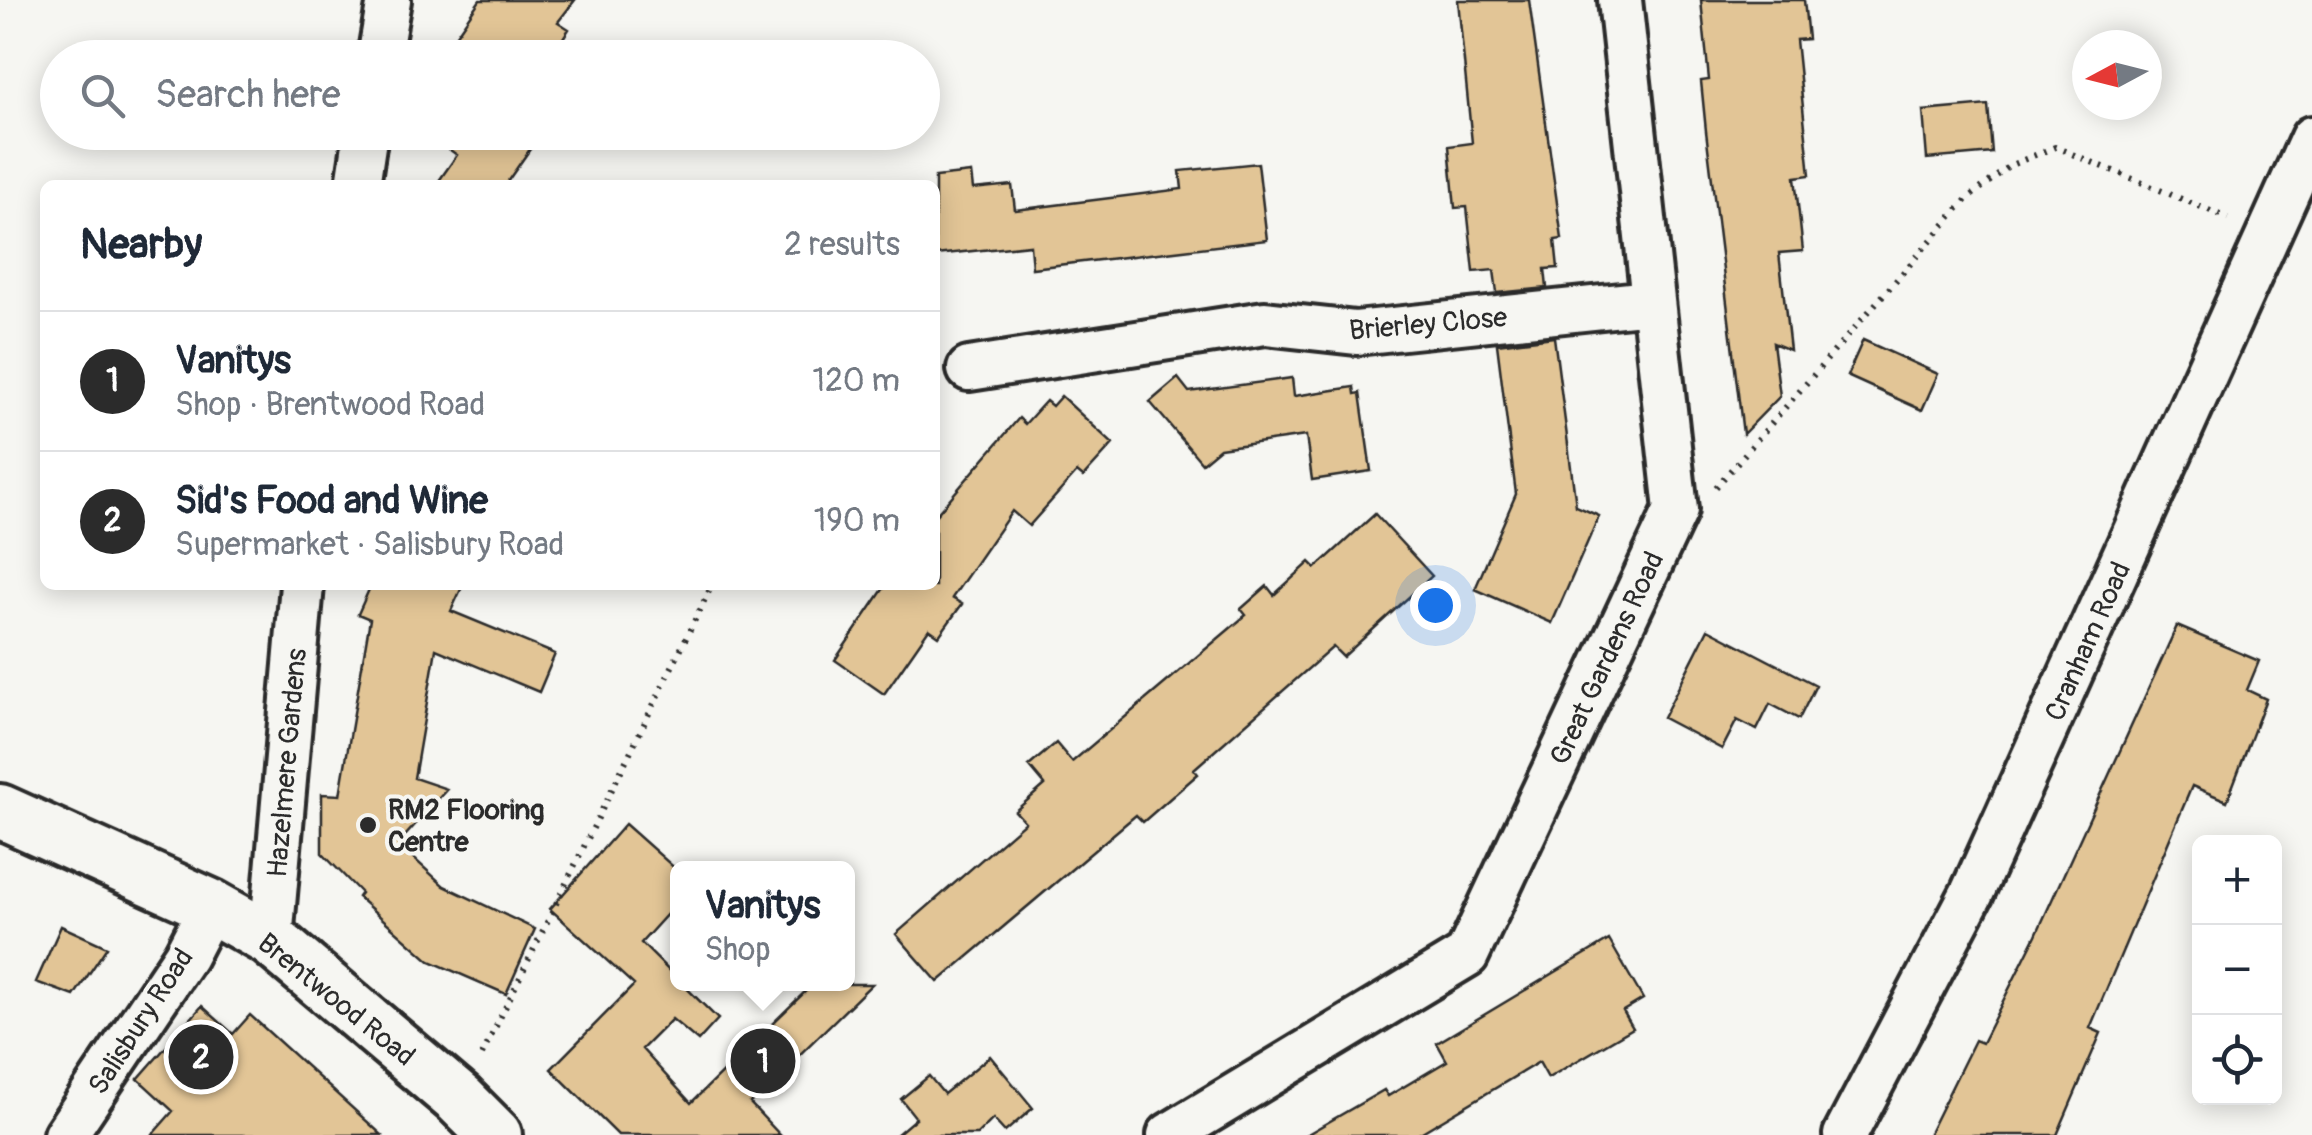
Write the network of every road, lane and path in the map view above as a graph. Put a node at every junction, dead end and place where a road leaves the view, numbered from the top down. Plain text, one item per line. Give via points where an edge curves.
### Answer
1 (388, 0) edge
2 (1620, 0) edge
3 (382, 40) edge
4 (2312, 138) edge
5 (363, 150) edge
6 (359, 180) edge
7 (2270, 236) junction
8 (1650, 302) junction
9 (969, 369) dead end
10 (1676, 510) junction
11 (302, 590) edge
12 (710, 590) edge
13 (0, 811) edge
14 (211, 906) junction
15 (271, 940) junction
16 (477, 1117) edge
17 (65, 1135) edge
18 (1169, 1135) edge
19 (1845, 1135) edge

1 - 3 street
2 - 8 street
4 - 7 street, Cranham Road
5 - 6 street
7 - 10 path via 2056,147 2011,166 1966,200 1720,486
7 - 19 street, Cranham Road via 1972,893
8 - 9 street, Brierley Close via 1356,333 1265,323
8 - 10 street
10 - 18 street, Great Gardens Road via 1466,955
11 - 15 street, Hazelmere Gardens
12 - 16 path
13 - 14 street, Brentwood Road
14 - 15 street, Brentwood Road
14 - 17 street, Salisbury Road
15 - 16 street, Brentwood Road

